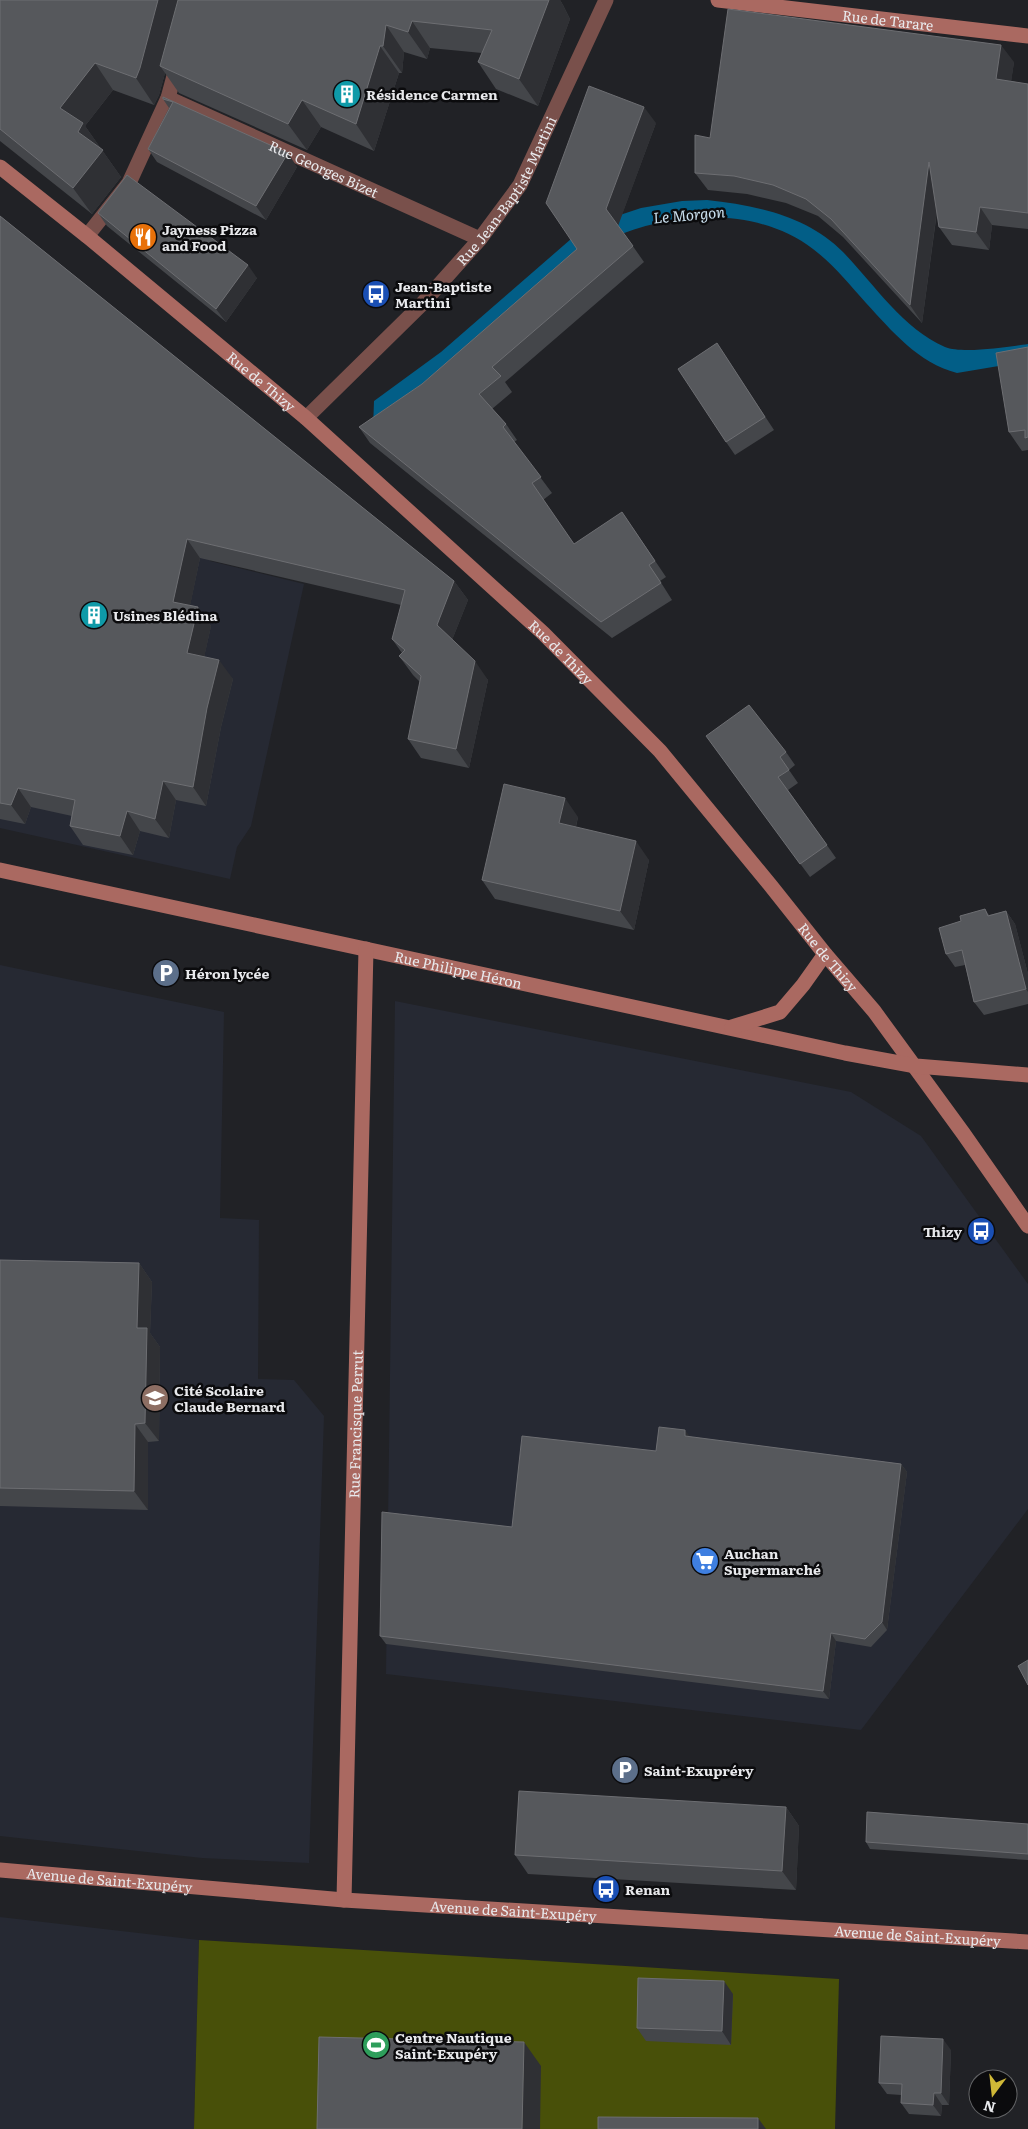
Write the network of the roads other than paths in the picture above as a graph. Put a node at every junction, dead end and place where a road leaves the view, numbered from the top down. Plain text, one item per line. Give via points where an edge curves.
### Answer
1 (606, 0) edge
2 (726, 0) edge
3 (1028, 36) edge
4 (180, 53) edge
5 (168, 98) junction
6 (0, 168) edge
7 (87, 236) junction
8 (480, 239) junction
9 (306, 418) junction
10 (0, 870) edge
11 (366, 949) junction
12 (825, 954) junction
13 (730, 1028) junction
14 (916, 1066) junction
15 (1028, 1075) edge
16 (1028, 1226) edge
17 (0, 1870) edge
18 (344, 1900) junction
19 (1028, 1942) edge

1 - 8 street, Rue Jean-Baptiste Martini via 520,185
2 - 3 street, Rue de Tarare
4 - 5 street
5 - 7 street via 129,183
5 - 8 street, Rue Georges Bizet
6 - 7 street, Rue de Thizy
7 - 9 street, Rue de Thizy
8 - 9 street, Rue Jean-Baptiste Martini via 397,330
9 - 12 street, Rue de Thizy via 542,633 660,751
10 - 11 street, Rue Philippe Héron
11 - 13 street, Rue Philippe Héron
11 - 18 street, Rue Francisque Perrut
12 - 13 street via 780,1012
12 - 14 street, Rue de Thizy
13 - 14 street, Rue Philippe Héron
14 - 15 street, Rue Philippe Héron
14 - 16 street, Rue de Thizy
17 - 18 street, Avenue de Saint-Exupéry
18 - 19 street, Avenue de Saint-Exupéry

